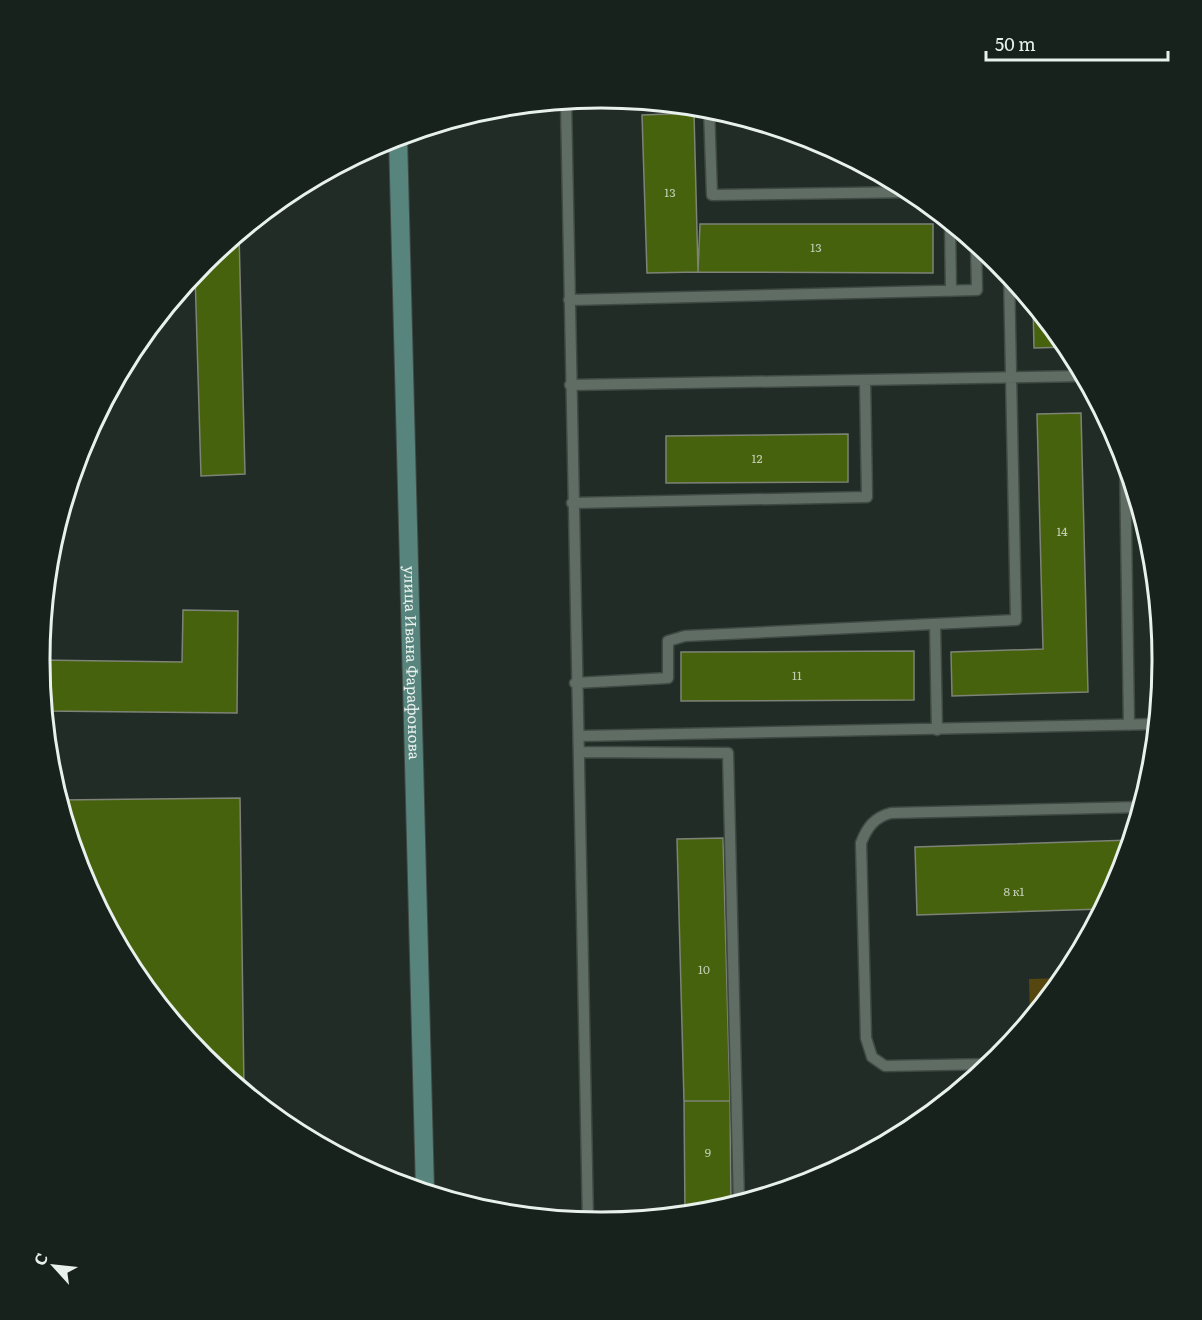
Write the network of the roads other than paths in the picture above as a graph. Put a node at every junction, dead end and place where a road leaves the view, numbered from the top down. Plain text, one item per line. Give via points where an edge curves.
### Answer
1 (566, 110) edge
2 (709, 119) edge
3 (398, 147) edge
4 (893, 192) edge
5 (950, 233) edge
6 (976, 256) edge
7 (1009, 289) edge
8 (951, 291) junction
9 (569, 300) junction
10 (1074, 376) edge
11 (1011, 377) junction
12 (865, 380) junction
13 (570, 385) junction
14 (1125, 491) edge
15 (572, 503) junction
16 (935, 624) junction
17 (575, 683) junction
18 (1149, 724) edge
19 (1129, 725) junction
20 (937, 730) junction
21 (580, 736) junction
22 (580, 752) junction
23 (1133, 807) edge
24 (976, 1064) edge
25 (425, 1182) edge
26 (739, 1194) edge
27 (588, 1211) edge

1 - 9 lane
2 - 4 lane via 712,195
3 - 25 street, улица Ивана Фарафонова
5 - 8 lane
6 - 8 lane via 977,290
7 - 11 lane
8 - 9 lane
9 - 13 lane
10 - 11 lane
11 - 12 lane
11 - 16 lane via 1016,620
12 - 13 lane
12 - 15 lane via 867,497
13 - 15 lane
14 - 19 lane
15 - 17 lane
16 - 17 lane via 685,636 668,641 668,678
16 - 20 lane
17 - 21 lane
18 - 19 lane
19 - 20 lane
20 - 21 lane
21 - 22 lane
22 - 26 lane via 728,753
22 - 27 lane
23 - 24 lane via 891,813 881,816 866,830 861,843 866,1038 872,1057 885,1066

